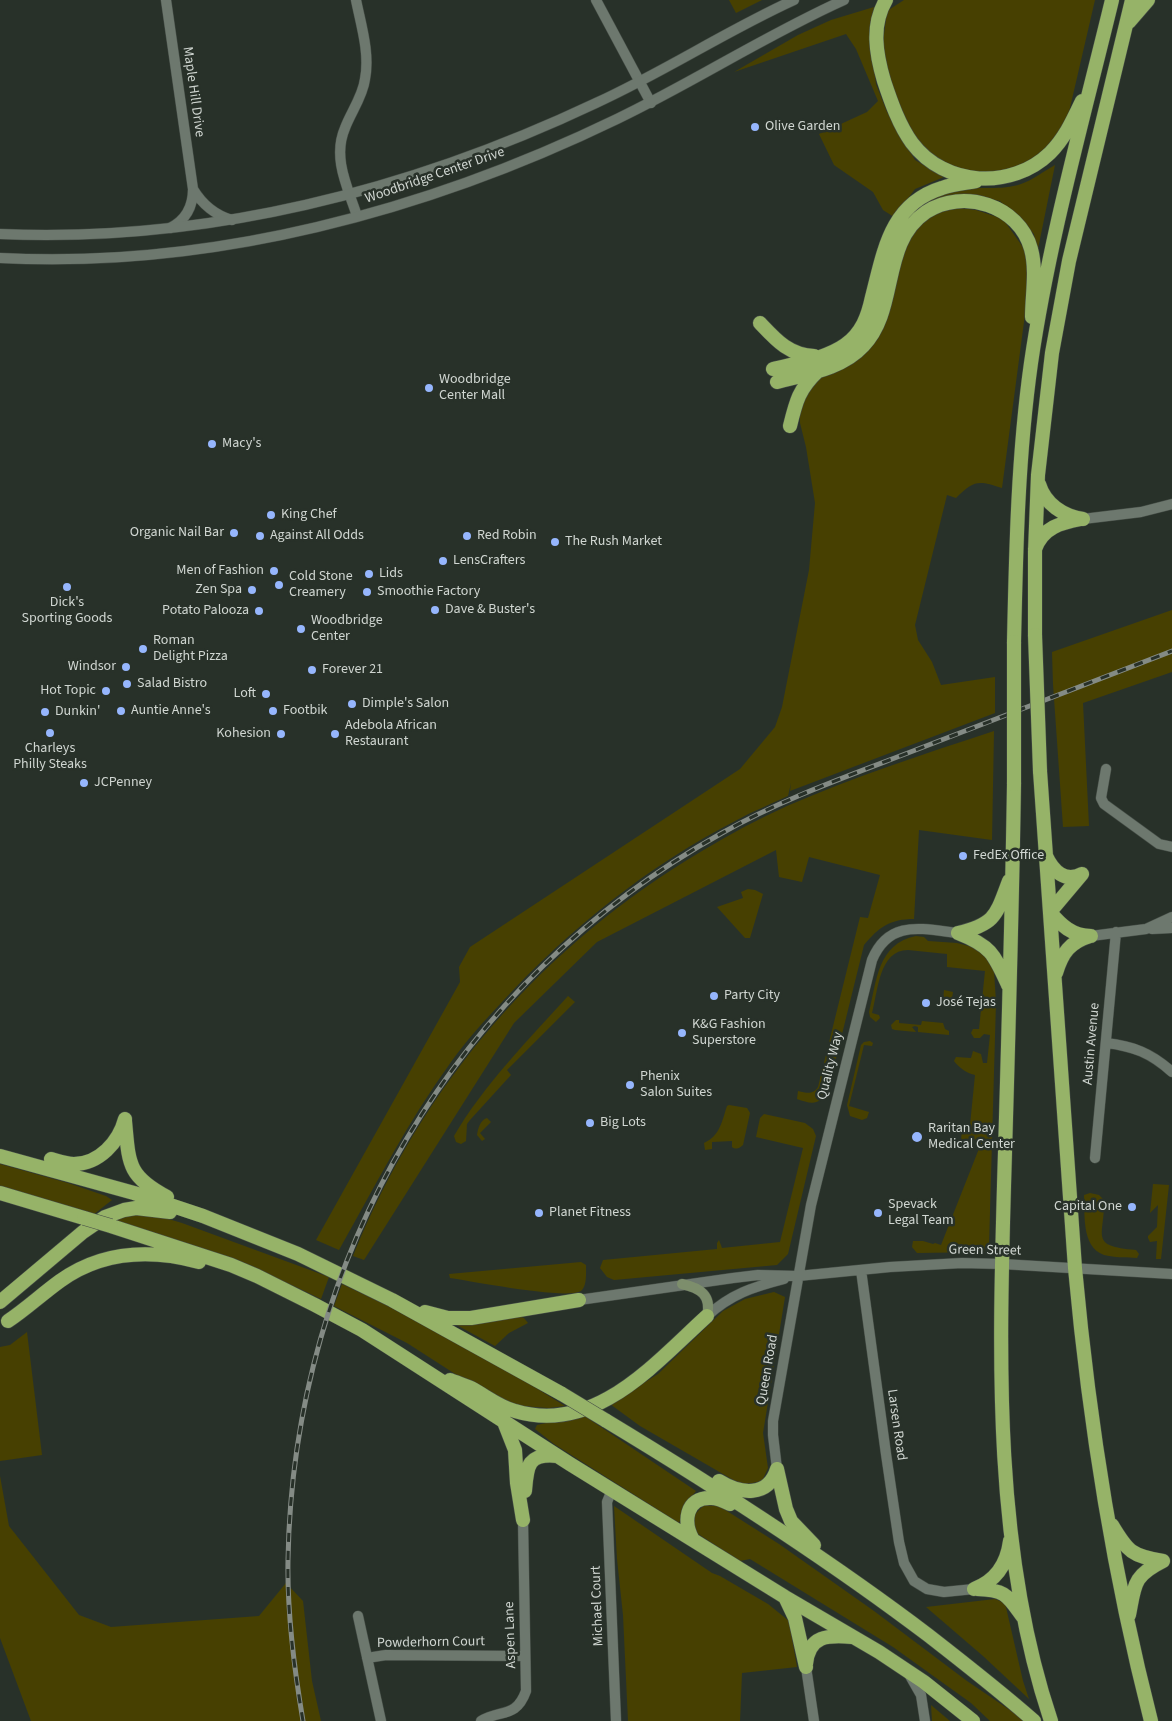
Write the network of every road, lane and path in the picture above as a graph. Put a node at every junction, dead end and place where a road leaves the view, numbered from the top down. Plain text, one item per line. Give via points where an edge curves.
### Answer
1 (166, 0) edge
2 (356, 0) edge
3 (596, 0) edge
4 (794, 0) edge
5 (844, 0) edge
6 (886, 0) edge
7 (1112, 0) edge
8 (1132, 0) edge
9 (1148, 0) edge
10 (1126, 27) junction
11 (1095, 71) junction
12 (639, 83) junction
13 (651, 103) junction
14 (989, 179) junction
15 (193, 189) junction
16 (350, 194) junction
17 (357, 216) junction
18 (234, 220) junction
19 (162, 230) junction
20 (0, 234) edge
21 (0, 258) edge
22 (760, 323) dead end
23 (820, 363) junction
24 (1031, 363) junction
25 (775, 375) dead end
26 (790, 426) dead end
27 (1038, 475) junction
28 (1172, 504) edge
29 (1083, 519) junction
30 (1035, 552) junction
31 (1106, 769) dead end
32 (1172, 847) edge
33 (1045, 855) junction
34 (1013, 871) junction
35 (1050, 912) junction
36 (1172, 917) edge
37 (1172, 928) edge
38 (1146, 929) junction
39 (1116, 932) junction
40 (958, 933) junction
41 (1091, 936) junction
42 (1054, 978) junction
43 (1010, 990) junction
44 (1106, 1043) junction
45 (1172, 1072) edge
46 (0, 1154) edge
47 (1095, 1158) dead end
48 (0, 1193) edge
49 (202, 1216) junction
50 (1002, 1264) junction
51 (1075, 1268) junction
52 (861, 1270) junction
53 (1172, 1274) edge
54 (798, 1276) junction
55 (682, 1284) junction
56 (299, 1296) junction
57 (392, 1300) junction
58 (579, 1300) joint
59 (0, 1302) edge
60 (707, 1316) junction
61 (4, 1323) edge
62 (421, 1369) junction
63 (504, 1422) junction
64 (557, 1456) junction
65 (667, 1457) junction
66 (777, 1469) junction
67 (612, 1490) junction
68 (756, 1514) junction
69 (1107, 1516) junction
70 (523, 1520) junction
71 (1012, 1530) junction
72 (693, 1540) junction
73 (1168, 1560) edge
74 (840, 1570) junction
75 (974, 1589) junction
76 (786, 1597) junction
77 (358, 1616) dead end
78 (1025, 1620) junction
79 (1128, 1621) junction
80 (855, 1637) junction
81 (526, 1656) junction
82 (367, 1658) junction
83 (806, 1668) junction
84 (905, 1669) junction
85 (1049, 1715) edge
86 (381, 1721) edge
87 (481, 1721) edge
88 (616, 1721) edge
89 (814, 1721) edge
90 (925, 1721) edge
91 (973, 1721) edge
92 (1034, 1721) edge
93 (1151, 1721) edge

1 - 15 street, Maple Hill Drive
2 - 16 street via 366,72 363,89 340,145 341,167
3 - 12 street
4 - 12 street, Woodbridge Center Drive
5 - 13 street, Woodbridge Center Drive via 793,24
6 - 14 highway via 878,20 876,42 888,92 902,127 916,148 935,164 963,176
7 - 11 highway
8 - 10 highway
9 - 10 highway
10 - 27 highway via 1060,302
11 - 14 highway via 1069,128 1051,152 1020,172
11 - 24 highway via 1050,259
12 - 13 street
12 - 16 street, Woodbridge Center Drive via 488,149
13 - 17 street, Woodbridge Center Drive via 508,166
14 - 23 highway via 935,190 904,211 888,238 869,312 862,326 845,345
15 - 18 street via 211,210
15 - 19 street, Maple Hill Drive via 187,213 174,225
16 - 17 street
16 - 18 street, Woodbridge Center Drive
17 - 21 street, Woodbridge Center Drive via 302,230 163,254 70,259
18 - 19 street, Woodbridge Center Drive
19 - 20 street, Woodbridge Center Drive via 74,235
22 - 23 highway via 789,350
23 - 24 highway via 848,358 860,350 880,319 898,248 908,230 926,212 957,201 976,202 997,209 1016,224 1027,239 1034,268
23 - 25 highway
23 - 26 highway via 802,389
24 - 34 highway, bridge via 1018,502
27 - 29 highway via 1041,490 1051,504
27 - 30 highway
28 - 29 street via 1141,512
29 - 30 highway via 1061,523 1048,530 1038,542
30 - 33 highway, bridge via 1035,635
31 - 32 street via 1101,798 1104,804 1159,844
33 - 35 highway
33 - 35 highway via 1054,870 1063,876 1071,878 1082,874
34 - 40 highway via 992,919 983,926
34 - 43 highway
35 - 41 highway via 1070,932
35 - 42 highway
36 - 38 street
37 - 38 street
38 - 39 street
39 - 41 street
39 - 44 street, Austin Avenue
40 - 43 highway via 987,948
40 - 54 street, Quality Way via 919,929 900,931 884,940 874,954 814,1189
41 - 42 highway via 1069,947
42 - 51 highway
43 - 50 highway
44 - 45 street via 1136,1048
44 - 47 street, Austin Avenue
46 - 49 highway via 100,1182
46 - 49 highway via 29,1154 69,1164 83,1163 108,1149 120,1133 125,1119 129,1157 138,1177 151,1189
48 - 56 highway, bridge via 231,1265
49 - 57 highway via 298,1254
49 - 59 highway via 142,1208 111,1214 83,1232
50 - 51 street, Green Street
50 - 52 street, Green Street via 935,1264
50 - 71 highway via 1001,1373
51 - 53 street, Green Street
51 - 69 highway via 1087,1381
52 - 54 street, Green Street
52 - 75 street, Larsen Road via 900,1549 907,1571 923,1587 944,1592
54 - 55 street, Green Street via 758,1275
54 - 60 street, Green Street via 743,1292 726,1300
54 - 66 street, Queen Road via 773,1421
55 - 58 street, Green Street
55 - 60 main road via 695,1287 704,1294
56 - 61 highway via 192,1260 155,1254 128,1254 76,1270
56 - 62 highway via 362,1330
57 - 58 highway via 433,1315 458,1319
57 - 65 highway, bridge via 562,1394
60 - 62 highway via 621,1392 591,1407 564,1414 543,1416 516,1412 471,1388
62 - 63 highway
63 - 64 highway
63 - 70 highway via 514,1450
64 - 67 highway
64 - 70 highway via 537,1457 527,1468
65 - 66 highway via 744,1491 765,1487
65 - 68 highway
66 - 74 highway via 791,1521
67 - 72 highway
67 - 88 street, Michael Court via 607,1502
68 - 72 highway via 719,1499 699,1500 687,1518
68 - 74 highway
69 - 73 highway via 1130,1550 1143,1558
69 - 79 highway
70 - 81 street, Aspen Lane
71 - 75 highway via 1001,1569 989,1582
71 - 78 highway
72 - 76 highway
73 - 79 highway via 1144,1572 1138,1579
74 - 92 highway via 952,1654
75 - 78 highway via 993,1589 1003,1593
76 - 80 highway
76 - 83 highway via 795,1618
77 - 82 street
78 - 85 highway
79 - 93 highway
80 - 83 highway via 819,1639 809,1650
80 - 84 highway
81 - 82 street, Powderhorn Court via 386,1655
81 - 87 street, Aspen Lane via 527,1686 521,1702 508,1713
82 - 86 street
83 - 89 street
84 - 90 street via 921,1695
84 - 91 highway

